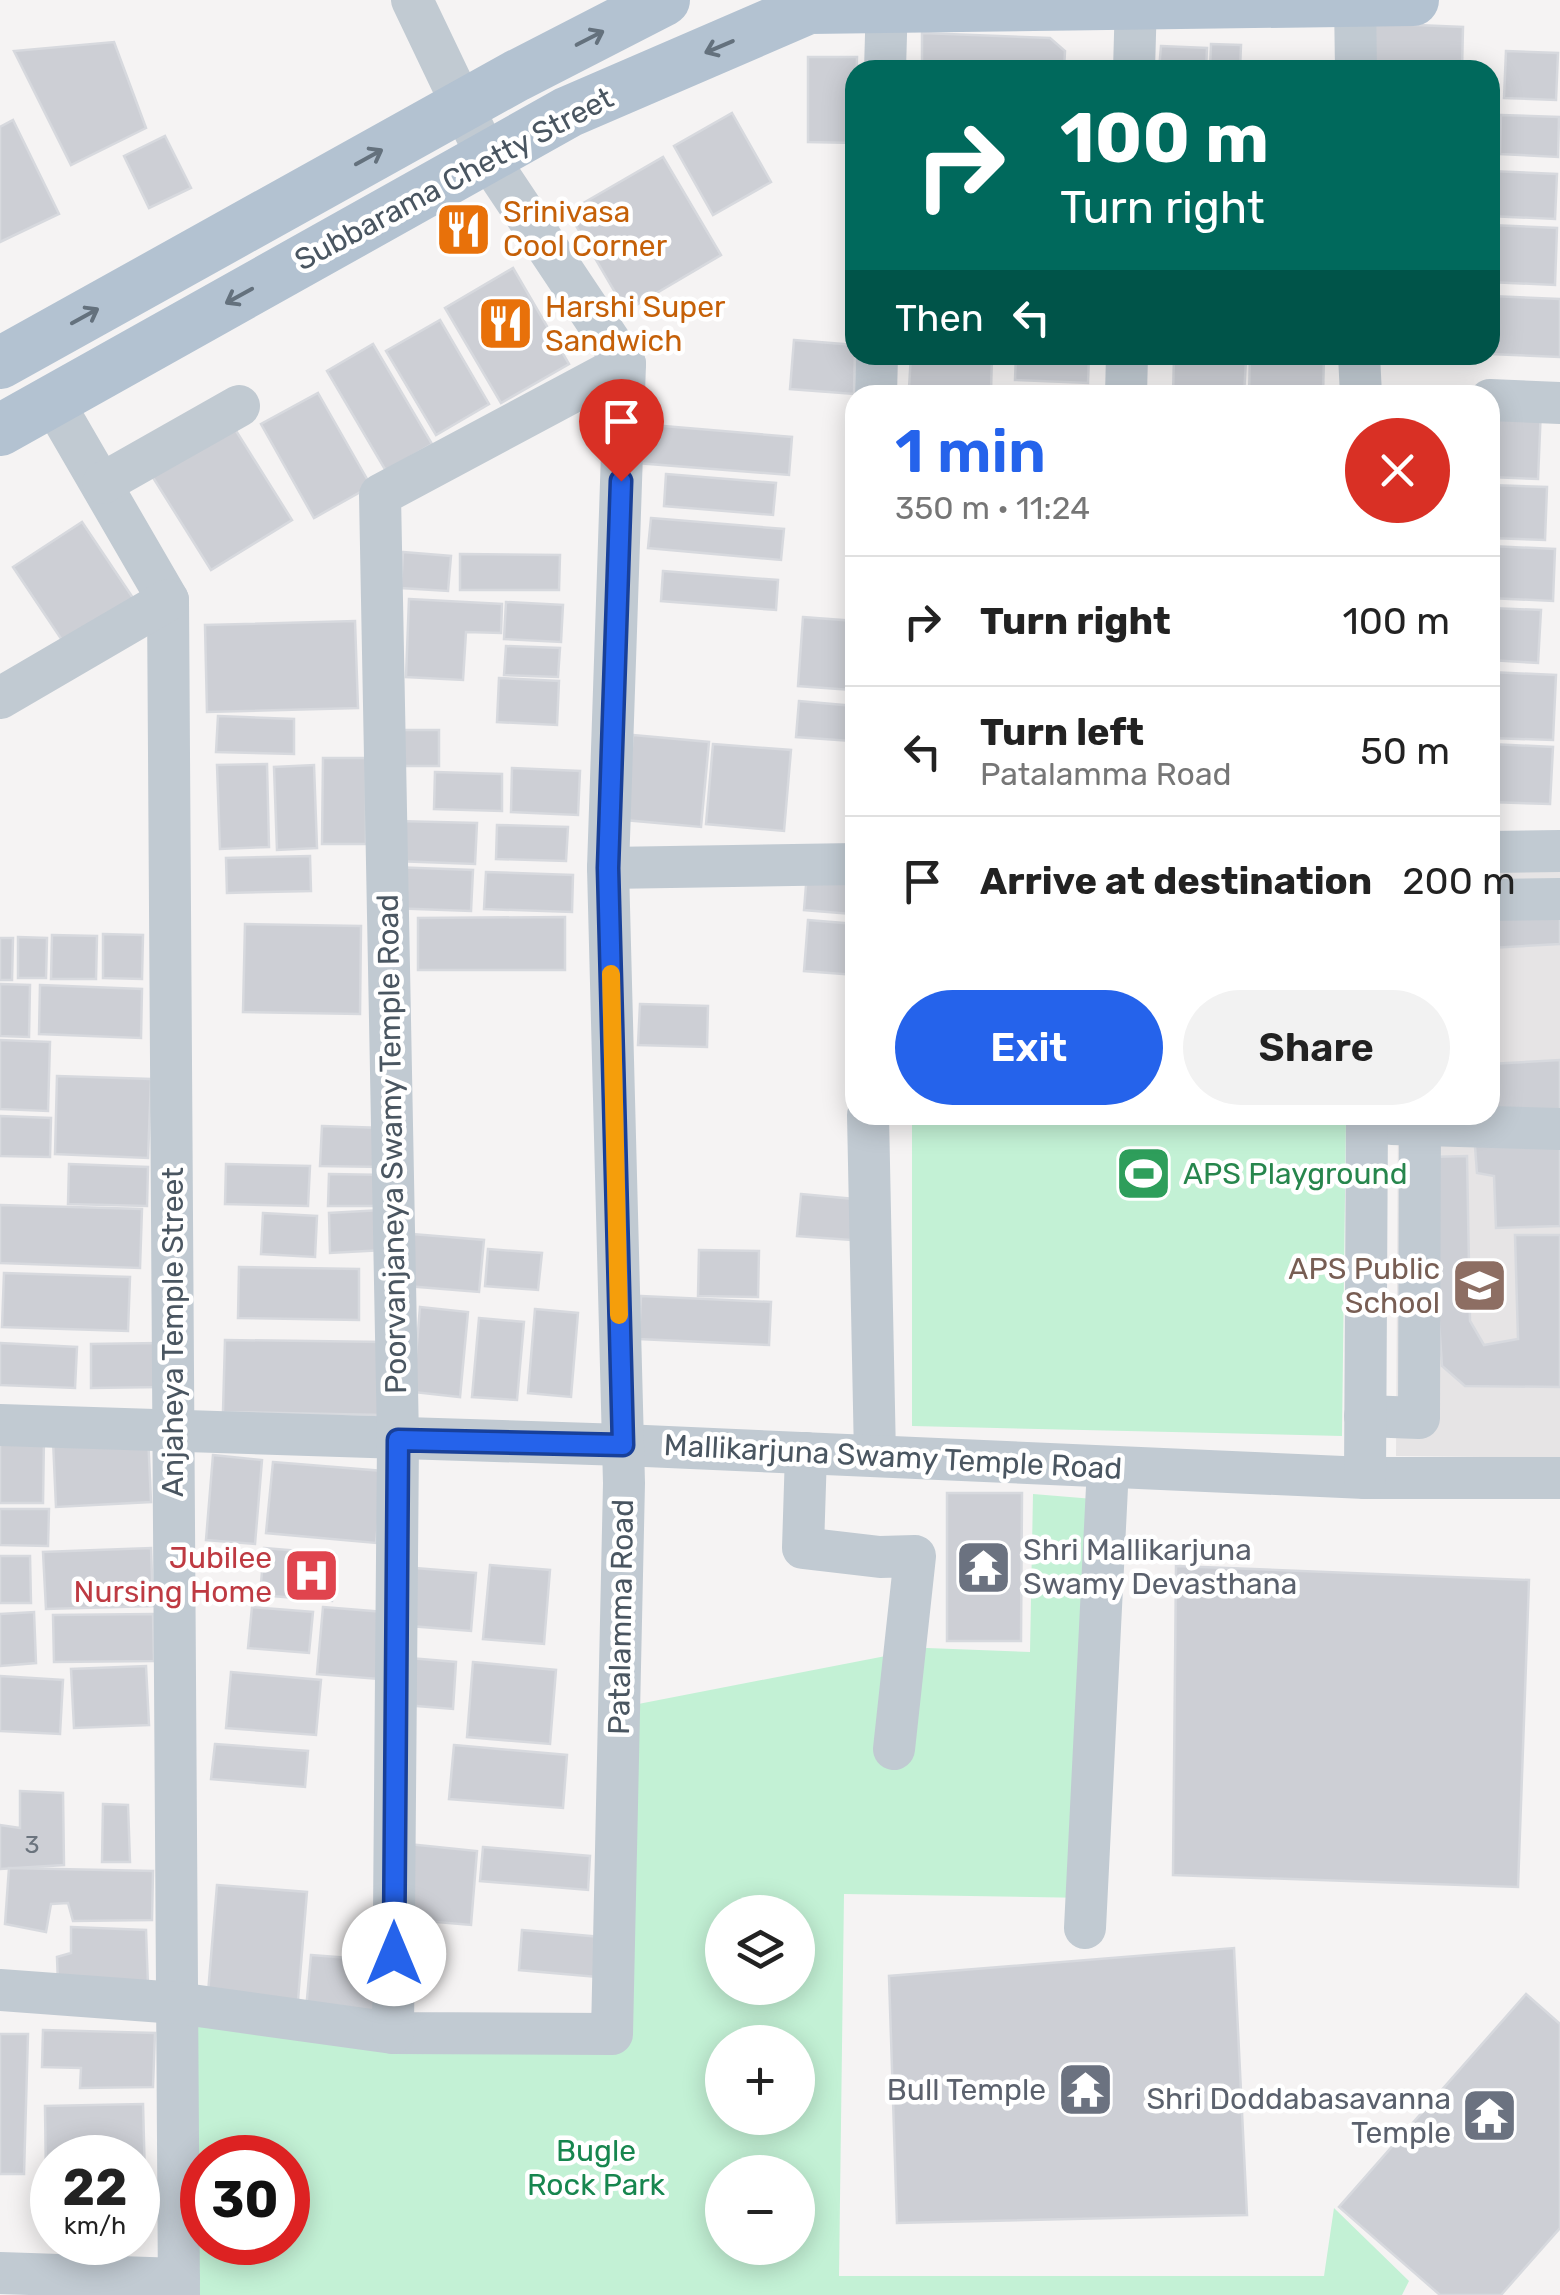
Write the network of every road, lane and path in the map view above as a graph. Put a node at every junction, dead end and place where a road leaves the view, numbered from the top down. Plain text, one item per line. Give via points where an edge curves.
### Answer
1 (412, 0) edge
2 (664, 0) edge
3 (1355, 0) edge
4 (1414, 0) edge
5 (1136, 2) edge
6 (887, 4) edge
7 (886, 60) edge
8 (1134, 60) edge
9 (1356, 60) edge
10 (460, 106) junction
11 (486, 157) junction
12 (0, 363) edge
13 (625, 364) junction
14 (52, 400) junction
15 (1500, 400) edge
16 (1560, 403) edge
17 (239, 406) dead end
18 (0, 430) edge
19 (103, 483) junction
20 (168, 600) junction
21 (0, 698) edge
22 (1560, 851) edge
23 (1500, 852) edge
24 (845, 864) edge
25 (608, 868) junction
26 (1560, 899) edge
27 (1500, 900) edge
28 (868, 1125) edge
29 (1366, 1125) edge
30 (1420, 1125) edge
31 (1498, 1125) edge
32 (1560, 1129) edge
33 (1365, 1416) junction
34 (0, 1425) edge
35 (174, 1431) junction
36 (398, 1440) junction
37 (623, 1445) junction
38 (806, 1453) junction
39 (875, 1456) junction
40 (1108, 1466) junction
41 (1365, 1478) junction
42 (1560, 1478) edge
43 (894, 1749) dead end
44 (1085, 1928) dead end
45 (0, 1990) edge
46 (178, 2002) junction
47 (393, 2033) junction
48 (0, 2273) edge
49 (179, 2287) edge

1 - 10 street
10 -> 2 main road, Subbarama Chetty Street
3 - 4 main road, Subbarama Chetty Street
3 - 5 main road, Subbarama Chetty Street
3 - 9 street
5 - 6 main road, Subbarama Chetty Street
5 - 8 street
6 - 7 street
6 -> 11 main road, Subbarama Chetty Street via 809,8 568,112
10 - 11 street
12 -> 10 main road, Subbarama Chetty Street
11 - 13 street
11 -> 14 main road, Subbarama Chetty Street
13 - 25 street, Patalamma Road
13 - 36 street, Poorvanjaneya Swamy Temple Road via 380,495
14 - 18 main road, Subbarama Chetty Street
14 - 19 street, Anjaheya Temple Street
15 - 16 street
17 - 19 street
19 - 20 street, Anjaheya Temple Street
20 - 21 street
20 - 35 street, Anjaheya Temple Street
22 - 23 street
24 - 25 street
25 - 37 street, Patalamma Road
26 - 27 street
28 - 39 street
29 - 33 street
30 - 33 street via 1418,1418
31 - 32 street
33 - 41 street
34 - 35 street, Mallikarjuna Swamy Temple Road
35 - 36 street, Mallikarjuna Swamy Temple Road
35 - 46 street, Anjaheya Temple Street
36 - 37 street, Mallikarjuna Swamy Temple Road
36 - 47 street, Poorvanjaneya Swamy Temple Road
37 - 38 street, Mallikarjuna Swamy Temple Road
37 - 47 street, Patalamma Road via 612,2034
38 - 39 street, Mallikarjuna Swamy Temple Road
38 - 43 street via 802,1548 915,1556
39 - 40 street, Mallikarjuna Swamy Temple Road
40 - 41 street, Mallikarjuna Swamy Temple Road
40 - 44 street
41 - 42 street, Mallikarjuna Swamy Temple Road
45 - 46 street
46 - 47 street
46 - 49 street, Anjaheya Temple Street
48 - 49 street

